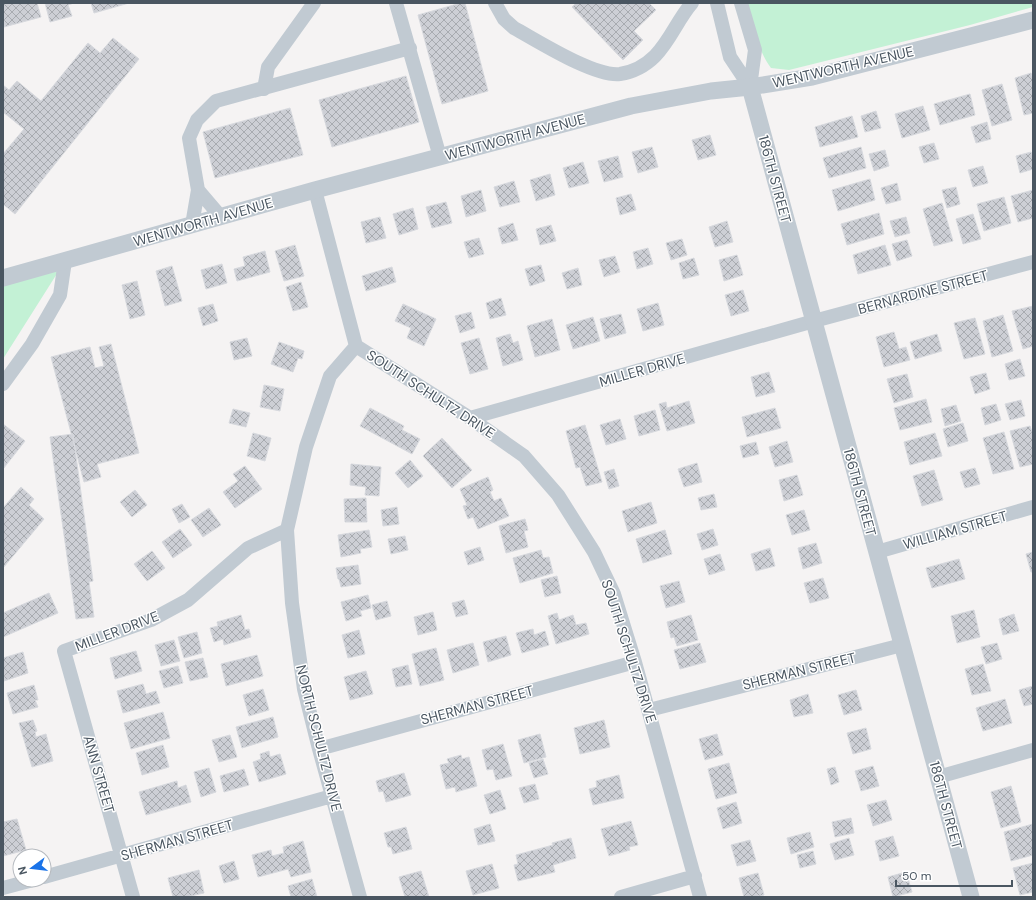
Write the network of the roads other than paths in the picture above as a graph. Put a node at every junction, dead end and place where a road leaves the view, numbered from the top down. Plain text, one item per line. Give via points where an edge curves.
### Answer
1 (314, 3) edge
2 (396, 3) edge
3 (495, 3) edge
4 (692, 3) edge
5 (717, 3) edge
6 (741, 3) edge
7 (1033, 20) edge
8 (410, 48) junction
9 (750, 87) junction
10 (264, 89) junction
11 (440, 157) junction
12 (198, 190) junction
13 (315, 190) junction
14 (221, 217) junction
15 (192, 225) junction
16 (65, 261) junction
17 (1033, 262) edge
18 (3, 278) edge
19 (814, 321) junction
20 (356, 346) junction
21 (3, 384) edge
22 (470, 418) junction
23 (1033, 507) edge
24 (287, 530) junction
25 (877, 552) junction
26 (902, 645) junction
27 (64, 651) joint
28 (635, 662) junction
29 (649, 710) junction
30 (319, 749) junction
31 (1033, 750) edge
32 (938, 777) junction
33 (332, 796) junction
34 (122, 856) junction
35 (52, 875) edge
36 (695, 876) junction
37 (133, 897) edge
38 (360, 897) edge
39 (621, 897) edge
40 (700, 897) edge
41 (971, 897) edge

1 - 10 street via 268,67
2 - 8 street
3 - 4 street via 504,19 514,28 584,66 619,74 648,63
5 - 9 street, 186TH STREET via 730,57
6 - 9 street, 186TH STREET via 754,50
7 - 9 street, WENTWORTH AVENUE via 812,77
8 - 10 street
8 - 11 street
9 - 11 street, WENTWORTH AVENUE via 711,91 631,106
9 - 19 street, 186TH STREET
10 - 12 street via 216,101 197,120 189,138
11 - 13 street, WENTWORTH AVENUE
12 - 14 street
12 - 15 street
13 - 14 street, WENTWORTH AVENUE
13 - 20 street
14 - 15 street, WENTWORTH AVENUE
15 - 16 street, WENTWORTH AVENUE
16 - 18 street, WENTWORTH AVENUE
16 - 21 street via 60,295 32,344
17 - 19 street, BERNARDINE STREET
19 - 22 street, MILLER DRIVE
19 - 25 street, 186TH STREET
20 - 22 street, SOUTH SCHULTZ DRIVE
20 - 24 street, NORTH SCHULTZ DRIVE via 330,376 306,447
22 - 28 street, SOUTH SCHULTZ DRIVE via 524,456 558,495 594,552 614,594
23 - 25 street, WILLIAM STREET
24 - 27 street, MILLER DRIVE via 248,548 188,600 151,620
24 - 30 street, NORTH SCHULTZ DRIVE via 292,604 304,689
25 - 26 street, 186TH STREET
26 - 29 street, SHERMAN STREET
26 - 32 street, 186TH STREET
27 - 34 street, ANN STREET
28 - 29 street, SOUTH SCHULTZ DRIVE
28 - 30 street, SHERMAN STREET
29 - 36 street, SOUTH SCHULTZ DRIVE
30 - 33 street, NORTH SCHULTZ DRIVE
31 - 32 street
32 - 41 street, 186TH STREET
33 - 34 street, SHERMAN STREET
33 - 38 street, NORTH SCHULTZ DRIVE
34 - 35 street, SHERMAN STREET
34 - 37 street, ANN STREET
36 - 39 street
36 - 40 street, SOUTH SCHULTZ DRIVE

